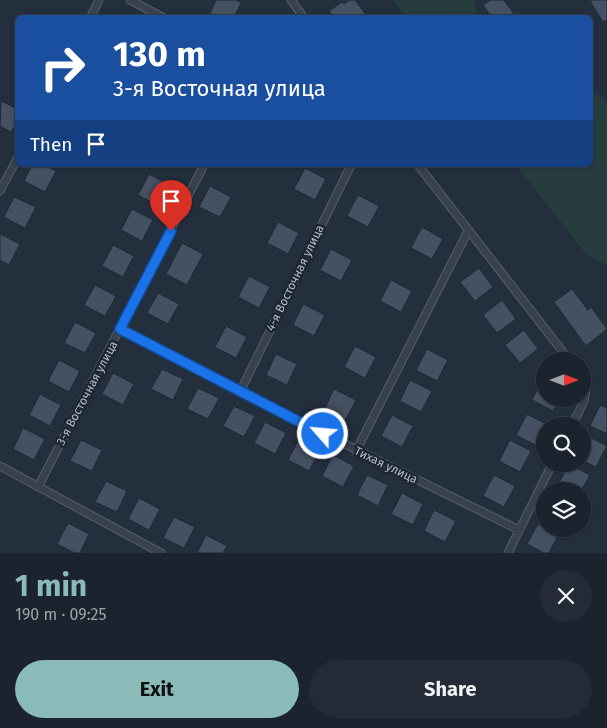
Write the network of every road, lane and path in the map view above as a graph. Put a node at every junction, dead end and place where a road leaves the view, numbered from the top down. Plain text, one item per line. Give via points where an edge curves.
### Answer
1 (99, 0) edge
2 (130, 0) edge
3 (291, 0) edge
4 (92, 15) edge
5 (158, 15) edge
6 (302, 15) edge
7 (15, 163) edge
8 (203, 167) edge
9 (350, 167) edge
10 (420, 167) edge
11 (0, 191) edge
12 (468, 231) junction
13 (120, 329) junction
14 (563, 352) edge
15 (240, 392) junction
16 (356, 450) junction
17 (0, 466) edge
18 (548, 472) edge
19 (38, 487) junction
20 (519, 530) junction
21 (161, 553) edge
22 (508, 553) edge

1 - 4 lane
2 - 5 lane
3 - 6 lane
7 - 11 lane
8 - 13 lane, 3-я Восточная улица
9 - 15 lane, 4-я Восточная улица
10 - 12 lane
12 - 14 lane
12 - 16 lane
13 - 15 lane, Тихая улица
13 - 19 lane, 3-я Восточная улица
15 - 16 lane, Тихая улица
16 - 20 lane, Тихая улица
17 - 19 lane
18 - 20 lane
19 - 21 lane
20 - 22 lane

